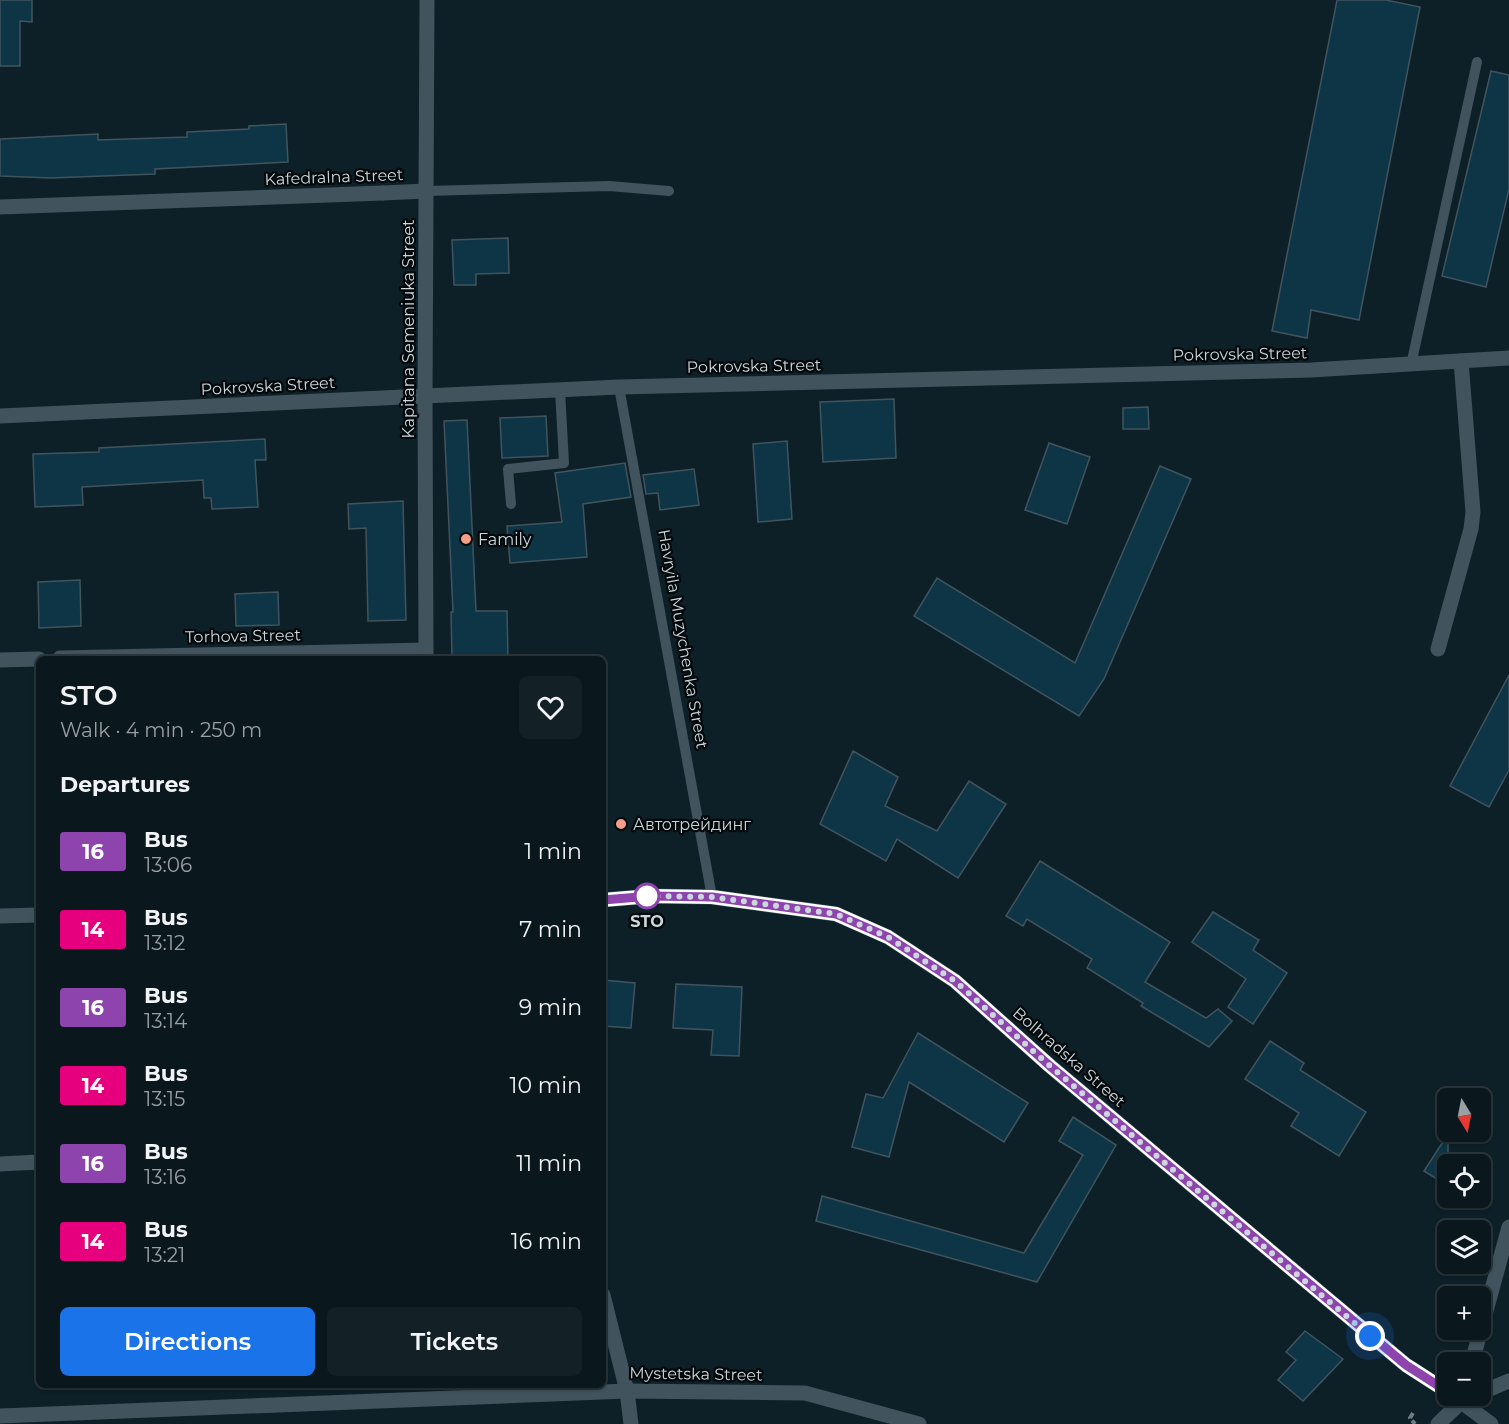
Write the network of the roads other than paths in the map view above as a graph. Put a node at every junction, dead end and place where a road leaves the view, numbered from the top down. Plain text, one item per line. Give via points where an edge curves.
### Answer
1 (427, 0) edge
2 (1477, 62) dead end
3 (426, 191) junction
4 (669, 191) dead end
5 (0, 207) edge
6 (1509, 358) edge
7 (1461, 361) junction
8 (1411, 365) junction
9 (619, 387) junction
10 (560, 390) junction
11 (425, 396) junction
12 (0, 416) edge
13 (511, 504) dead end
14 (1438, 649) dead end
15 (426, 654) edge
16 (243, 656) edge
17 (36, 659) edge
18 (0, 660) edge
19 (712, 897) junction
20 (606, 900) edge
21 (36, 915) edge
22 (0, 916) edge
23 (36, 1162) edge
24 (0, 1164) edge
25 (1509, 1227) edge
26 (606, 1307) edge
27 (1475, 1352) edge
28 (1509, 1381) edge
29 (1437, 1385) edge
30 (1491, 1389) edge
31 (627, 1391) junction
32 (1452, 1406) edge
33 (1470, 1406) edge
34 (0, 1416) edge
35 (631, 1424) edge
36 (919, 1424) edge
37 (1437, 1424) edge
38 (1491, 1424) edge

1 - 3 street, Kapitana Semeniuka Street
2 - 8 lane
3 - 4 lane, Kafedralna Street via 609,186
3 - 5 street, Kafedralna Street
3 - 11 street, Kapitana Semeniuka Street
6 - 7 street, Pokrovska Street
7 - 8 street, Pokrovska Street
7 - 14 street via 1472,529
8 - 9 street, Pokrovska Street
9 - 10 street, Pokrovska Street
9 - 19 lane, Havryila Muzychenka Street
10 - 11 street, Pokrovska Street
10 - 13 lane via 564,463 508,469
11 - 12 street, Pokrovska Street
11 - 15 street, Kapitana Semeniuka Street
15 - 16 street, Torhova Street
17 - 18 street
19 - 20 street, Bolhradska Street
19 - 29 street, Bolhradska Street via 836,914 888,937 955,981 1050,1066 1406,1365
21 - 22 street
23 - 24 street
25 - 27 street
26 - 31 street
28 - 30 street
31 - 34 street, Mystetska Street
31 - 35 street
31 - 36 street, Mystetska Street via 805,1393
32 - 37 street
33 - 38 street

